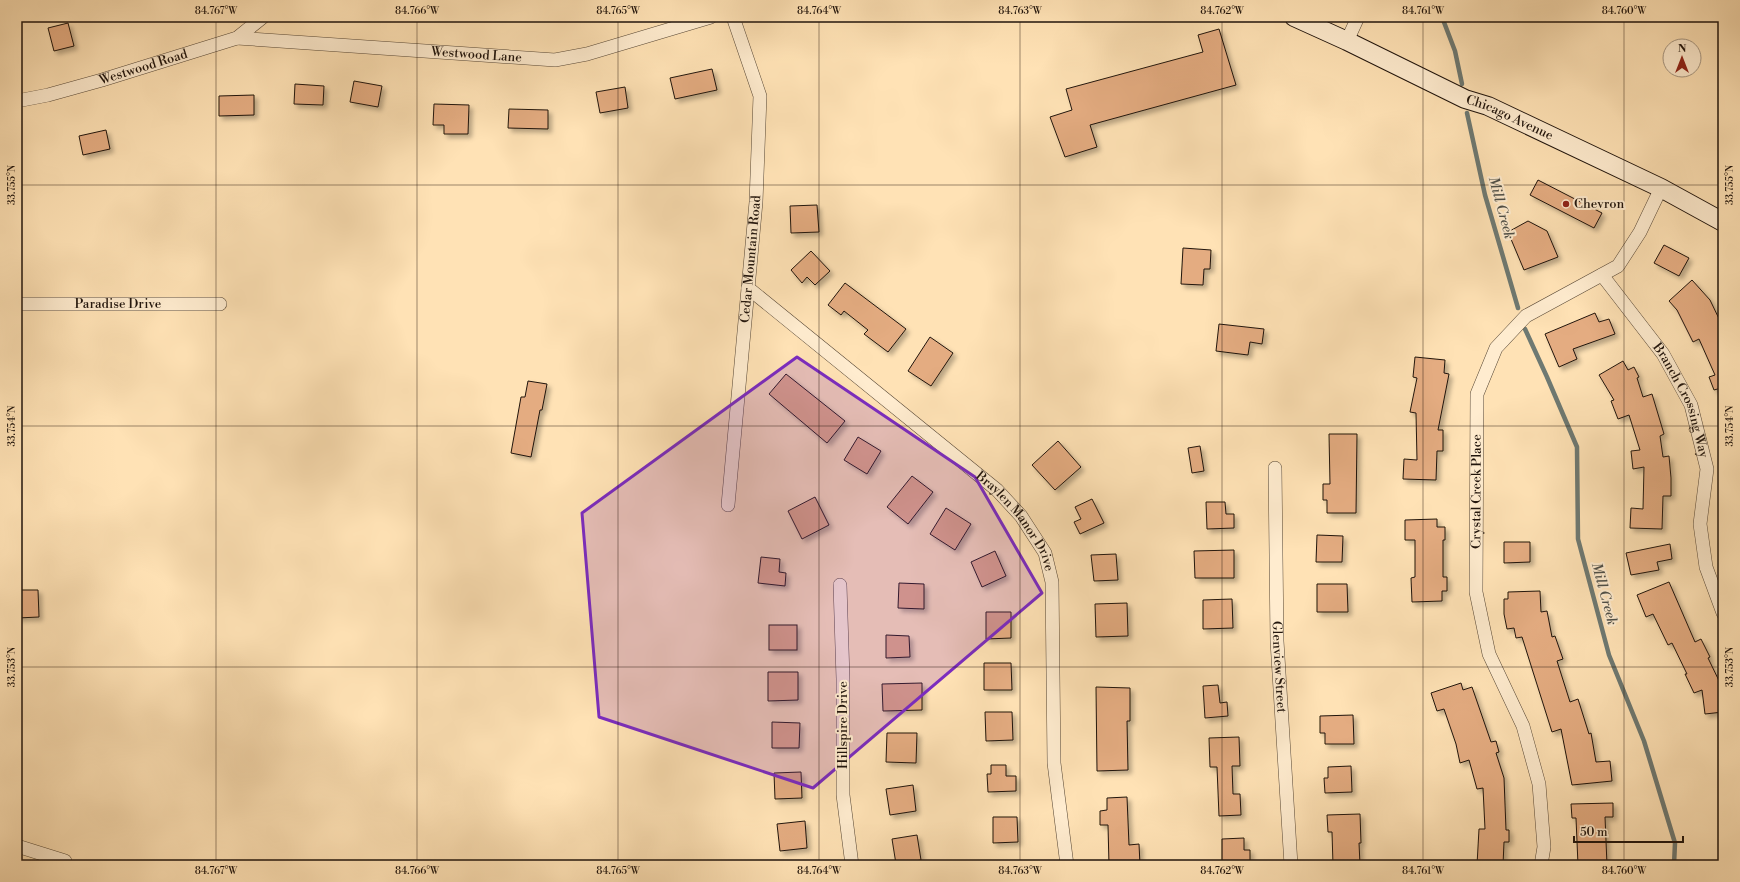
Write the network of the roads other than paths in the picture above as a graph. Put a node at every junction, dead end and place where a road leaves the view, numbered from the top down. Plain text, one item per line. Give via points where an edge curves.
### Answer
1 (263, 17) edge
2 (711, 17) edge
3 (733, 17) edge
4 (1294, 17) edge
5 (1358, 17) edge
6 (237, 38) junction
7 (1347, 41) junction
8 (17, 101) edge
9 (1661, 188) junction
10 (1723, 222) edge
11 (1602, 275) junction
12 (748, 288) junction
13 (17, 304) edge
14 (220, 304) dead end
15 (1275, 468) dead end
16 (728, 505) dead end
17 (840, 585) dead end
18 (1723, 613) edge
19 (17, 846) edge
20 (65, 861) dead end
21 (852, 865) edge
22 (1067, 865) edge
23 (1291, 865) edge
24 (1541, 865) edge

1 - 6 street, Westwood Road
2 - 6 street, Westwood Lane via 587,54 555,60
3 - 12 street, Cedar Mountain Road via 760,96 756,202
4 - 7 street, Chicago Avenue
5 - 7 street
6 - 8 street, Westwood Road via 102,80
7 - 9 street, Chicago Avenue via 1465,99 1488,106
9 - 10 street, Chicago Avenue
9 - 11 street, Crystal Creek Place via 1640,232 1618,266
11 - 18 street, Branch Crossing Way via 1663,354 1692,405 1707,469 1700,524 1706,567
11 - 24 street, Crystal Creek Place via 1526,316 1496,348 1477,394 1476,592 1490,654 1523,726 1539,784 1544,847
12 - 16 street, Cedar Mountain Road
12 - 22 street, Braylen Manor Drive via 997,490 1021,516 1045,552 1052,582 1054,763
13 - 14 street, Paradise Drive
15 - 23 street, Glenview Street via 1277,641
17 - 21 street, Hillspire Drive via 843,795
19 - 20 street

